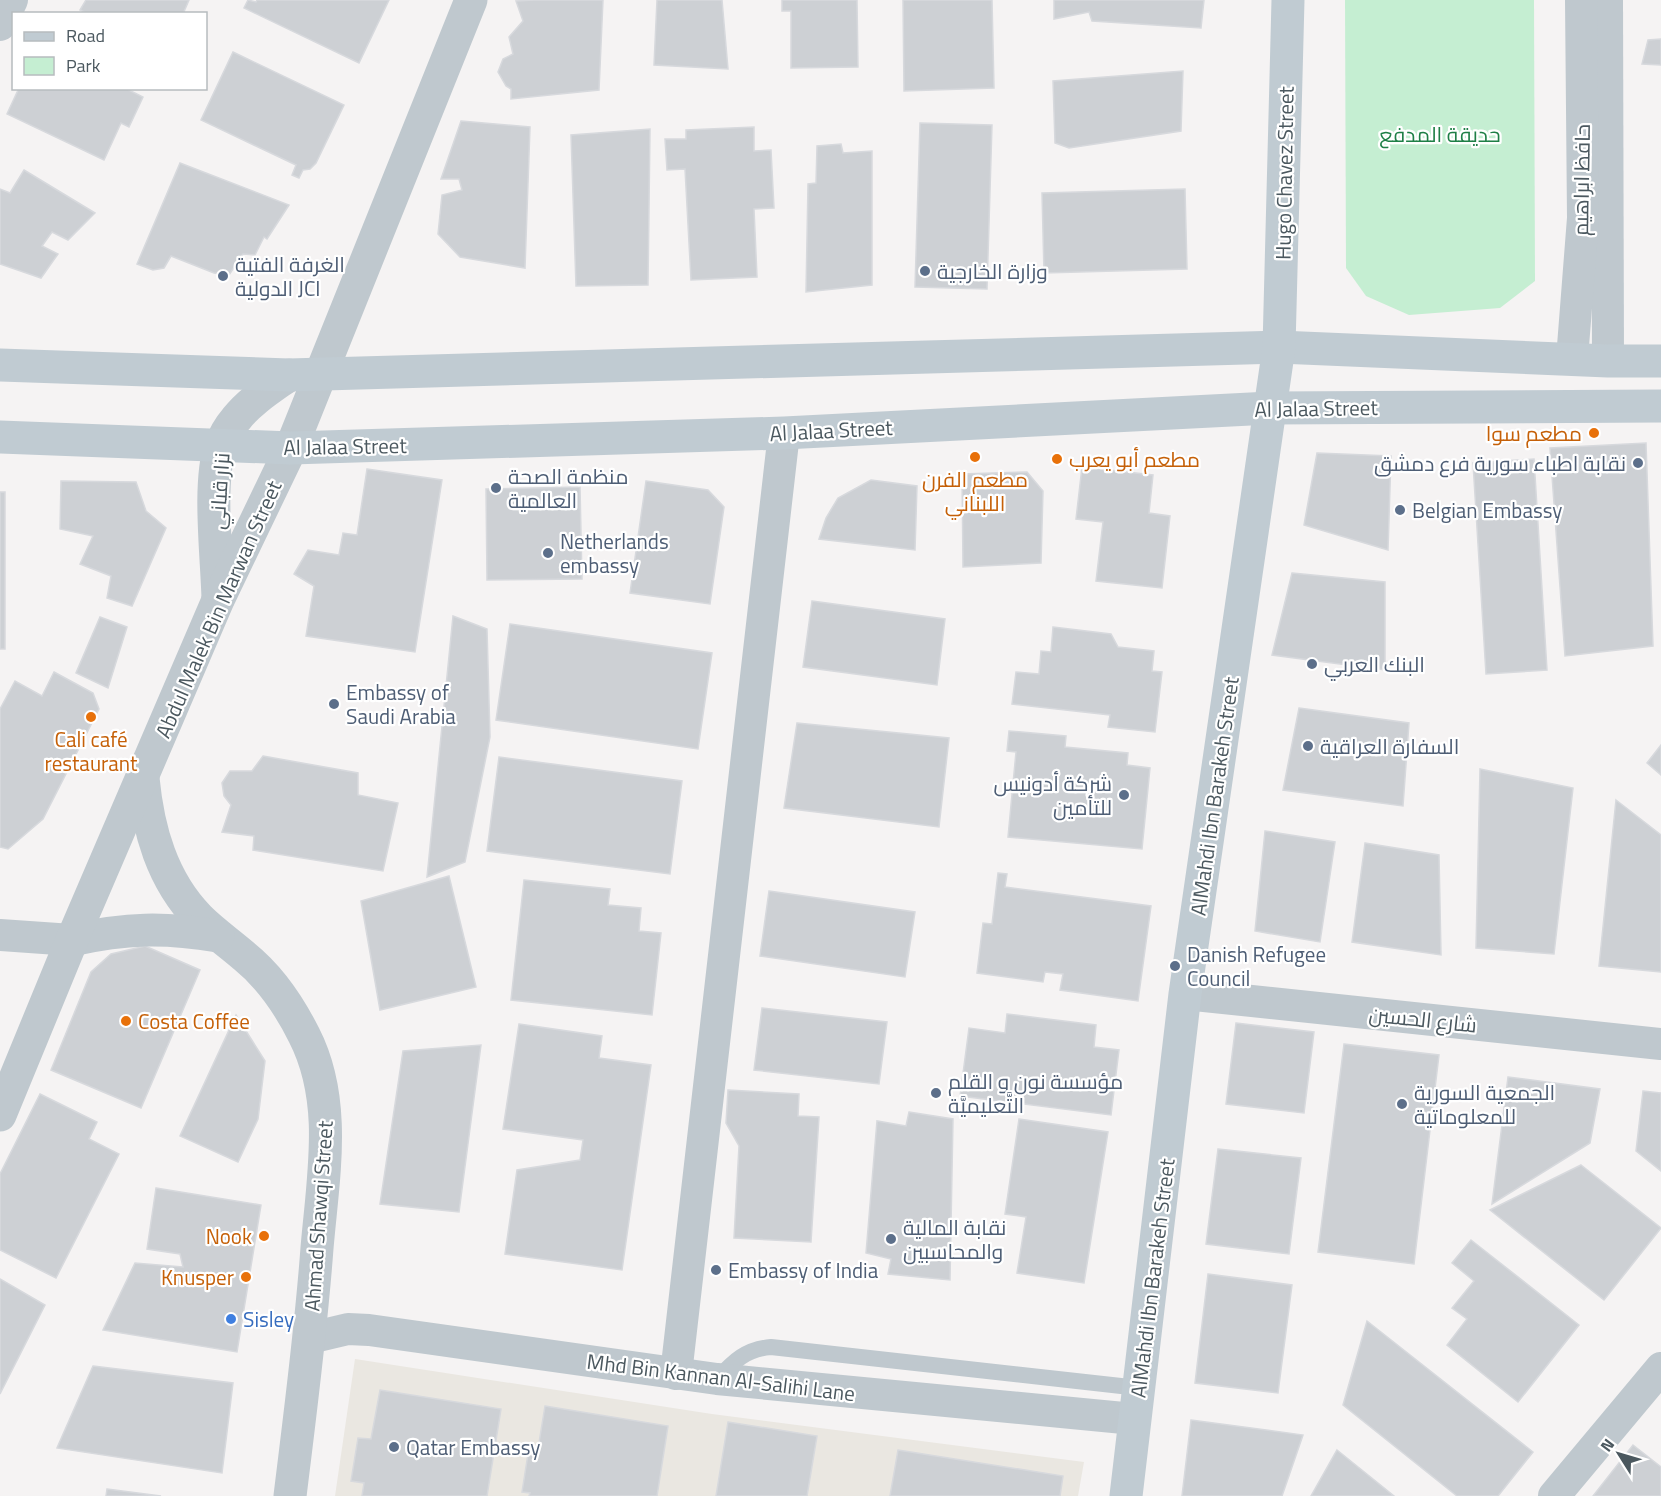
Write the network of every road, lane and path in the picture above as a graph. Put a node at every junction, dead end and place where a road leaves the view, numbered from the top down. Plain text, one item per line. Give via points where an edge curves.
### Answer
1 (12, 0) edge
2 (471, 0) edge
3 (1288, 0) edge
4 (1581, 0) edge
5 (1607, 0) edge
6 (0, 25) edge
7 (1279, 347) junction
8 (1572, 359) junction
9 (1608, 361) junction
10 (1661, 361) edge
11 (0, 365) edge
12 (304, 374) junction
13 (1661, 406) edge
14 (1270, 408) junction
15 (784, 433) junction
16 (0, 437) edge
17 (220, 446) junction
18 (291, 448) junction
19 (218, 600) junction
20 (143, 778) junction
21 (0, 935) edge
22 (218, 936) junction
23 (72, 940) junction
24 (1185, 994) junction
25 (1661, 1044) edge
26 (0, 1115) edge
27 (310, 1338) junction
28 (1661, 1368) edge
29 (676, 1374) junction
30 (717, 1379) junction
31 (1139, 1388) junction
32 (1134, 1419) junction
33 (290, 1496) edge
34 (1126, 1496) edge
35 (1554, 1496) edge

1 - 6 street
2 - 12 street, Abdul Malek Bin Marwan Street
3 - 7 main road, Hugo Chavez Street
4 - 8 street, حافظ ابراهيم via 1583,218
5 - 9 street
7 - 8 main road
7 - 12 main road
7 - 14 main road, AlMahdi Ibn Barakeh Street
8 - 9 main road
9 - 10 main road
11 - 12 main road
12 - 17 street, نزار قباني via 259,397 236,419
12 - 18 street, Abdul Malek Bin Marwan Street
13 - 14 main road, Al Jalaa Street
14 - 15 main road, Al Jalaa Street
14 - 24 main road, AlMahdi Ibn Barakeh Street
15 - 18 main road, Al Jalaa Street
15 - 29 street
16 - 17 main road, Al Jalaa Street
17 - 18 main road, Al Jalaa Street
17 - 19 street, نزار قباني via 215,509
18 - 19 street, Abdul Malek Bin Marwan Street
19 - 20 street, Abdul Malek Bin Marwan Street
20 - 22 street, Ahmad Shawqi Street via 153,841 165,870 198,917
20 - 23 street, Abdul Malek Bin Marwan Street
21 - 23 street
22 - 23 street via 145,928
22 - 27 street, Ahmad Shawqi Street via 269,981 290,1008 317,1070 327,1137
23 - 26 street, Abdul Malek Bin Marwan Street
24 - 25 street, شارع الحسين
24 - 31 main road, AlMahdi Ibn Barakeh Street
27 - 29 street, Mhd Bin Kannan Al-Salihi Lane via 348,1329 369,1330
27 - 33 street, Ahmad Shawqi Street
28 - 35 street
29 - 30 street, Mhd Bin Kannan Al-Salihi Lane
30 - 31 lane via 746,1352 771,1347
30 - 32 street, Mhd Bin Kannan Al-Salihi Lane
31 - 32 main road, AlMahdi Ibn Barakeh Street
32 - 34 main road, AlMahdi Ibn Barakeh Street

